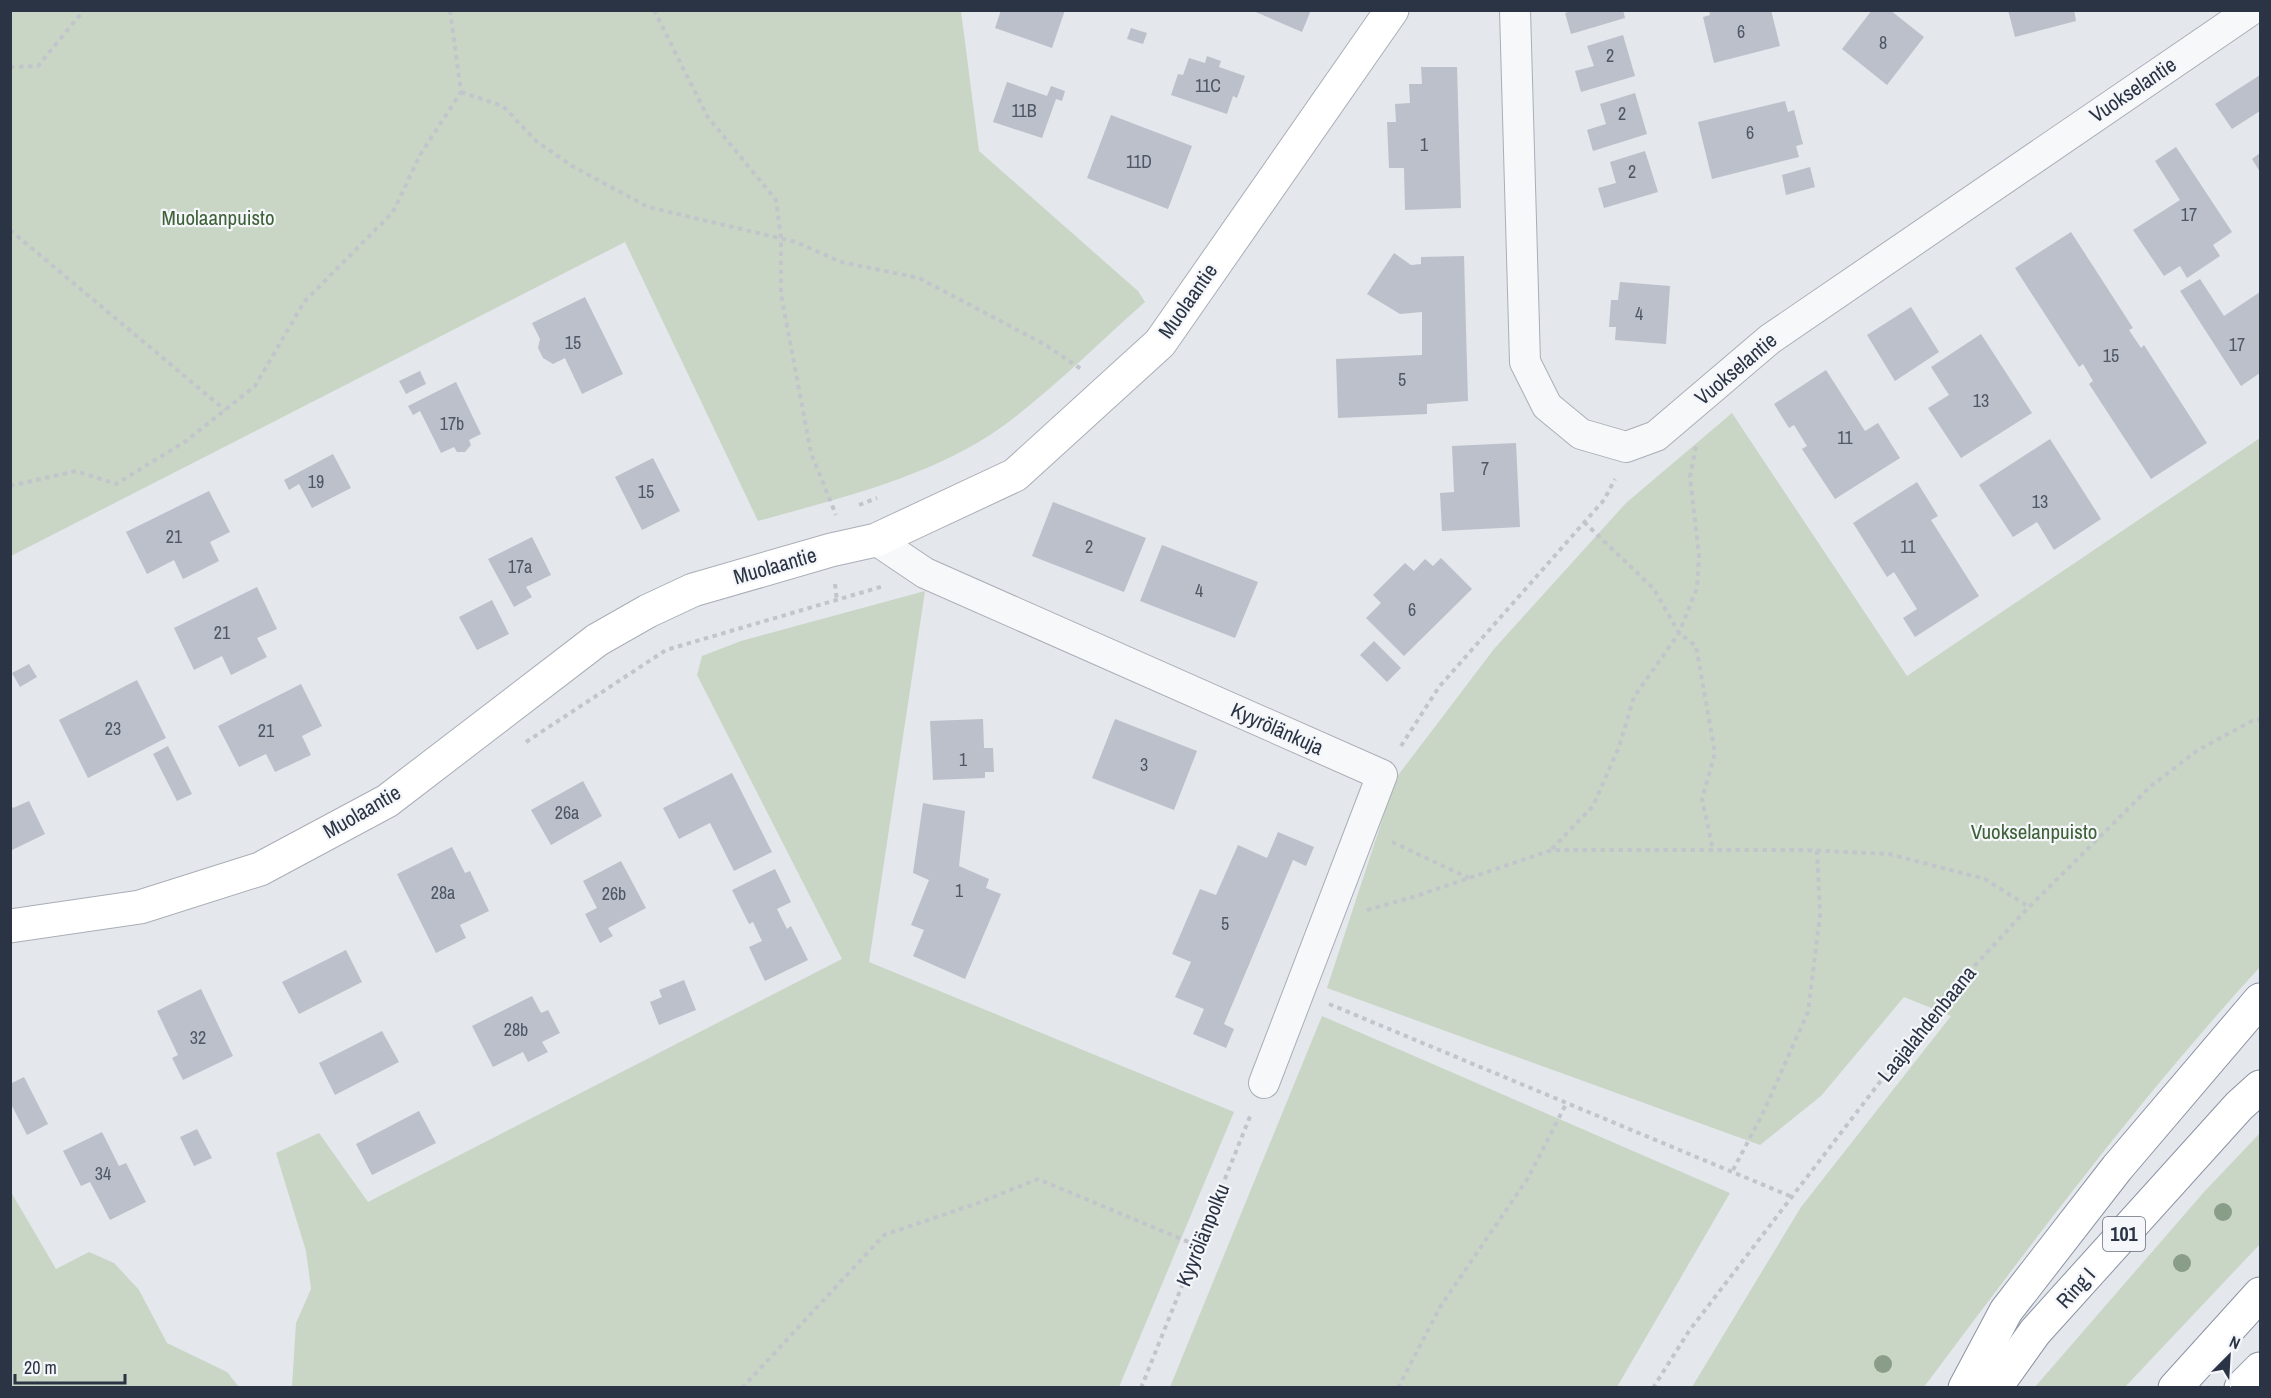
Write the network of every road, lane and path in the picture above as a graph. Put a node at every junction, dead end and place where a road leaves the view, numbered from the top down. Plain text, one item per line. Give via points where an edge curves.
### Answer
1 (84, 10) edge
2 (450, 10) edge
3 (1392, 10) edge
4 (1515, 10) edge
5 (2251, 10) edge
6 (654, 11) edge
7 (10, 67) edge
8 (461, 92) junction
9 (10, 230) edge
10 (781, 238) junction
11 (1091, 362) dead end
12 (1082, 370) junction
13 (1073, 377) dead end
14 (225, 410) junction
15 (1698, 435) dead end
16 (1626, 447) junction
17 (1606, 473) dead end
18 (1626, 477) dead end
19 (1615, 478) junction
20 (10, 486) edge
21 (880, 496) dead end
22 (858, 506) dead end
23 (848, 510) dead end
24 (837, 515) junction
25 (1584, 522) junction
26 (876, 540) junction
27 (831, 550) junction
28 (837, 601) dead end
29 (1679, 633) junction
30 (2260, 719) edge
31 (1382, 775) junction
32 (1362, 827) junction
33 (1552, 850) junction
34 (1713, 850) junction
35 (1817, 851) junction
36 (1469, 878) junction
37 (2029, 907) junction
38 (1326, 921) junction
39 (10, 926) edge
40 (1299, 992) junction
41 (2260, 1000) edge
42 (1264, 1083) joint
43 (2260, 1087) edge
44 (1567, 1102) junction
45 (1733, 1170) junction
46 (1790, 1196) junction
47 (1198, 1246) junction
48 (2260, 1294) edge
49 (2260, 1369) edge
50 (10, 1377) edge
51 (12, 1388) edge
52 (742, 1388) edge
53 (1141, 1388) edge
54 (1398, 1388) edge
55 (1653, 1388) edge
56 (1965, 1388) edge
57 (1995, 1388) edge
58 (2175, 1388) edge
59 (2241, 1388) edge

1 - 7 path via 38,66
2 - 8 path
3 - 26 main road, Muolaantie via 1160,343 1015,474
4 - 16 street via 1525,362 1546,406 1581,434
5 - 16 street, Vuokselantie via 1770,339 1656,436
6 - 10 path via 707,116 776,200
8 - 10 path via 502,106 545,147 572,166 648,207
8 - 14 path via 420,155 393,212 303,302 255,386
9 - 14 path
10 - 12 path via 841,262 919,278 1044,344
10 - 24 path via 781,294 811,453
11 - 12 path
12 - 13 path
14 - 20 path via 186,441 116,484 76,471
15 - 29 path via 1690,477 1699,556 1697,588
16 - 19 path
17 - 19 path
18 - 19 path
19 - 25 path via 1604,500
21 - 22 path
23 - 24 path
24 - 27 path via 826,519
25 - 29 path via 1654,588
25 - 31 path via 1439,687
26 - 27 main road, Muolaantie
26 - 31 street, Kyyrölänkuja via 925,573
27 - 28 path
27 - 39 main road, Muolaantie via 693,590 648,611 597,640 387,801 260,869 140,907
29 - 33 path via 1634,697 1619,747 1593,806
29 - 34 path via 1696,646 1708,703 1715,753 1702,798
30 - 37 path, Laajalahdenbaana via 2198,750 2151,786
31 - 32 street
32 - 36 path
32 - 38 street
33 - 34 path
33 - 36 path
34 - 35 path
35 - 37 path via 1889,854 1924,861 1985,879
35 - 45 path via 1820,915 1808,1011
36 - 38 path
37 - 46 path, Laajalahdenbaana via 1942,1001
38 - 40 street
40 - 42 street
40 - 44 path
41 - 56 main road via 2117,1168 2006,1311
42 - 47 path, Kyyrölänpolku
43 - 57 main road, Ring I / 101 via 2036,1332
44 - 45 path
44 - 54 path via 1528,1178 1440,1307
45 - 46 path
46 - 55 path, Laajalahdenbaana via 1689,1331
47 - 52 path via 1038,1179 884,1234
47 - 53 path, Kyyrölänpolku
48 - 58 main road
49 - 59 main road
50 - 51 path

